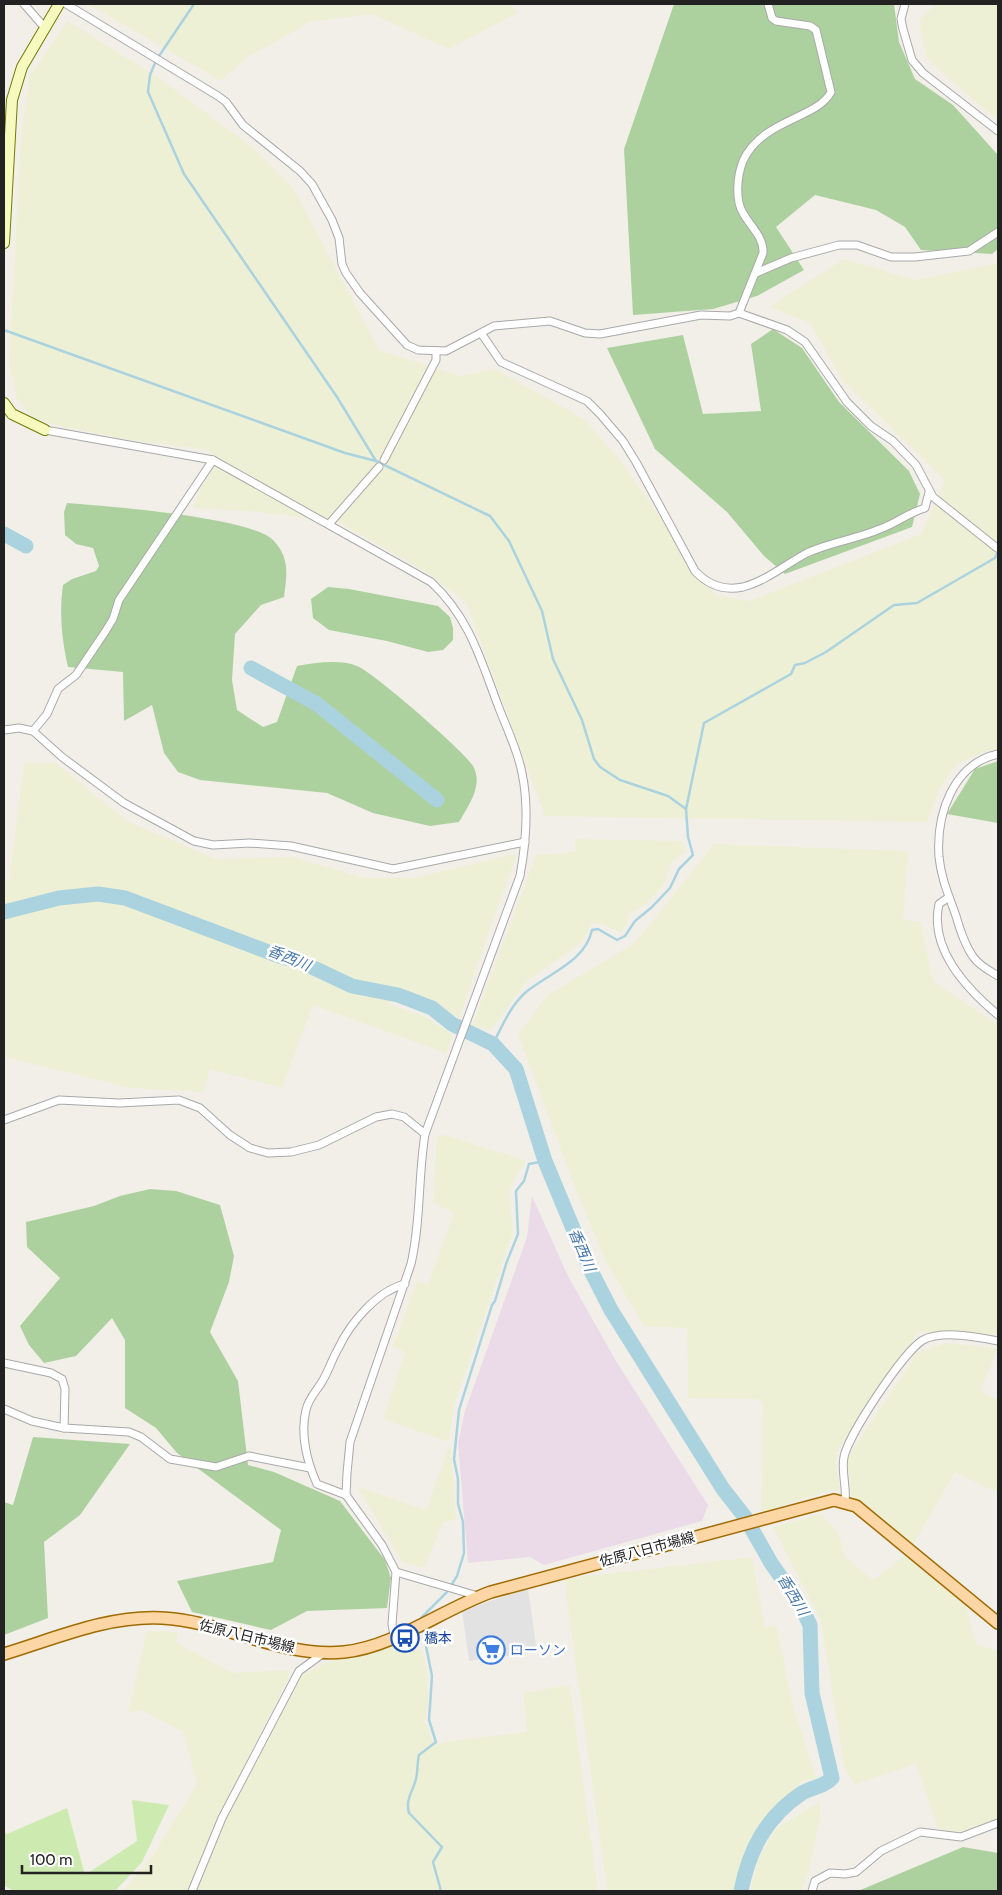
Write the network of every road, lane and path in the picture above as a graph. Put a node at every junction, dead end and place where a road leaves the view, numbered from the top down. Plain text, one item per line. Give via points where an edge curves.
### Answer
1 (24, 4) edge
2 (59, 4) edge
3 (66, 4) edge
4 (768, 4) edge
5 (904, 4) edge
6 (45, 28) junction
7 (998, 131) edge
8 (5, 192) edge
9 (998, 232) edge
10 (4, 243) edge
11 (756, 273) junction
12 (739, 313) junction
13 (481, 333) junction
14 (436, 351) junction
15 (4, 403) edge
16 (45, 430) joint
17 (212, 460) junction
18 (384, 460) dead end
19 (379, 467) dead end
20 (929, 492) junction
21 (329, 524) junction
22 (997, 548) dead end
23 (4, 730) edge
24 (33, 731) junction
25 (998, 754) edge
26 (525, 842) junction
27 (949, 897) junction
28 (998, 976) edge
29 (998, 1015) edge
30 (4, 1120) edge
31 (425, 1134) junction
32 (405, 1284) junction
33 (998, 1341) edge
34 (4, 1363) edge
35 (4, 1409) edge
36 (64, 1428) junction
37 (310, 1468) junction
38 (346, 1495) junction
39 (845, 1502) junction
40 (396, 1572) junction
41 (478, 1596) junction
42 (998, 1622) edge
43 (394, 1636) junction
44 (326, 1651) junction
45 (4, 1654) edge
46 (998, 1822) edge
47 (192, 1891) edge
48 (812, 1891) edge

1 - 6 street
2 - 6 street
3 - 14 street via 218,96 242,125 300,171 326,205 339,238 346,273 360,293 407,346
4 - 11 street via 776,21 810,26 816,30 831,92 818,105 765,134 743,162 738,198 742,212 764,248
5 - 7 street via 901,19 912,60 923,74
6 - 8 street via 22,67 12,100
8 - 10 street
9 - 11 street via 969,251 915,258 891,257 857,245 839,245 791,258
11 - 12 street
12 - 13 street via 730,316 701,315 600,334 585,333 550,321 494,326
12 - 20 street via 787,330 805,342 847,402 916,465
13 - 14 street via 446,350
13 - 20 street via 501,362 587,401 600,414 623,441 695,571 707,584 742,587 758,581 810,552 881,529 905,514 925,508
14 - 18 street via 436,360
15 - 16 street via 12,414
16 - 17 street
17 - 21 street
17 - 24 street via 119,600 113,619 76,675 58,689 47,714
19 - 21 street
20 - 22 street
21 - 26 street via 431,582 461,616 471,634 522,772
23 - 24 street via 19,728
24 - 26 street via 124,803 194,841 213,845 291,846 393,869
25 - 27 street via 981,759 962,773 943,814 939,835 940,857
26 - 31 street via 520,876
27 - 28 street via 974,958
27 - 29 street via 939,904 936,919 948,956 955,971
30 - 31 street via 59,1100 119,1103 179,1100 200,1108 250,1148 268,1153 292,1152 319,1145 376,1117 392,1114 410,1121
31 - 32 street via 420,1162 416,1245
32 - 37 street via 392,1287 355,1323 338,1347 323,1381 311,1396 304,1435
32 - 38 street via 350,1442
33 - 39 street via 954,1335 924,1339 914,1347 846,1448 843,1458
34 - 36 street via 51,1373 62,1379
35 - 36 street via 32,1421
36 - 37 street via 129,1432 170,1459 216,1467 249,1456
37 - 38 street via 317,1484
38 - 40 street via 382,1545
39 - 41 main road, 佐原八日市場線 via 822,1502
39 - 42 main road via 856,1506
40 - 41 street
40 - 43 street
41 - 43 main road, 佐原八日市場線
43 - 44 main road, 佐原八日市場線 via 344,1652
44 - 45 main road, 佐原八日市場線 via 281,1648 202,1624 162,1618 106,1623
44 - 47 street via 299,1671 222,1818
46 - 48 street via 961,1837 920,1832 882,1851 856,1872 826,1875 816,1881

